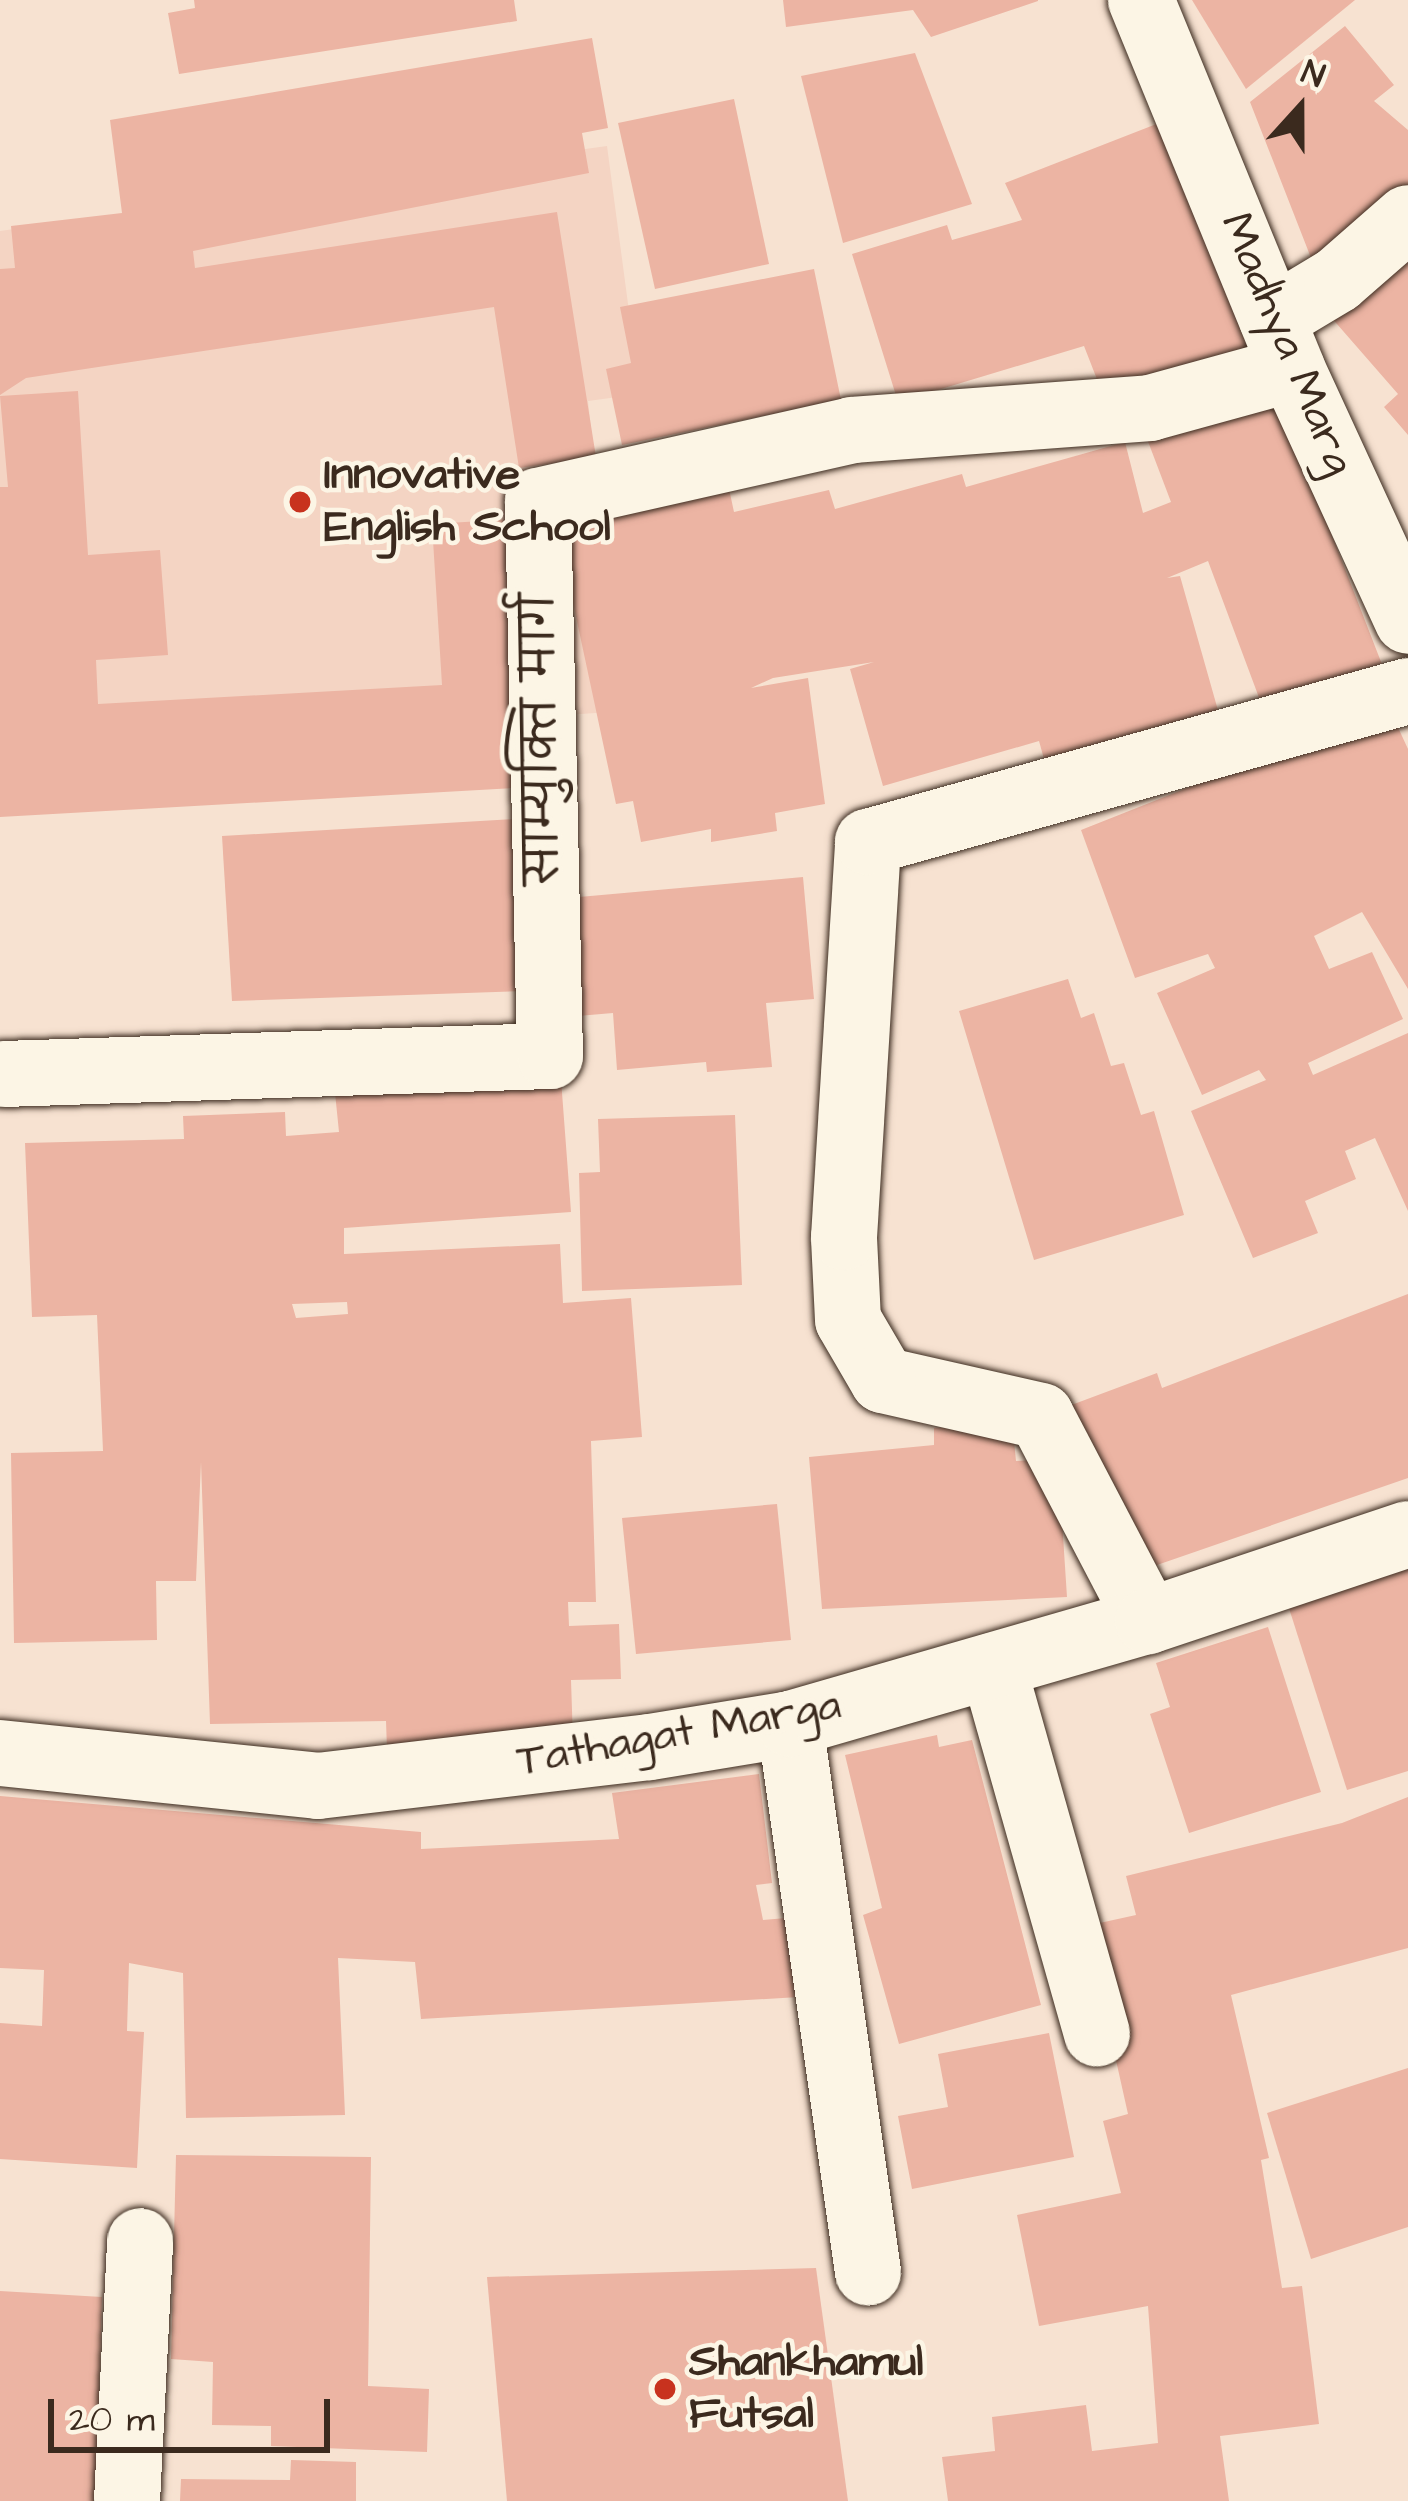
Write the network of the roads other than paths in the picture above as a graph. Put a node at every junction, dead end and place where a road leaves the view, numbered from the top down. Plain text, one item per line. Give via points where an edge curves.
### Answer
1 (1141, 0) edge
2 (1408, 218) edge
3 (1282, 344) junction
4 (1408, 621) edge
5 (1408, 691) edge
6 (4, 1074) dead end
7 (1408, 1534) edge
8 (1148, 1621) junction
9 (993, 1666) junction
10 (790, 1724) junction
11 (0, 1754) edge
12 (1097, 2035) dead end
13 (140, 2241) dead end
14 (868, 2272) dead end
15 (127, 2501) edge

1 - 3 street, Madhya Marg
2 - 3 street via 1337,280
3 - 4 street, Madhya Marg
3 - 6 street, साम्युक्ति मार्ग via 1150,408 852,430 538,500 550,1056
5 - 8 street via 868,842 844,1238 848,1320 883,1380 1041,1416
7 - 8 street, Tathagat Marga
8 - 9 street, Tathagat Marga
9 - 10 street, Tathagat Marga
9 - 12 street
10 - 11 street, Tathagat Marga via 318,1786
10 - 14 street
13 - 15 street

